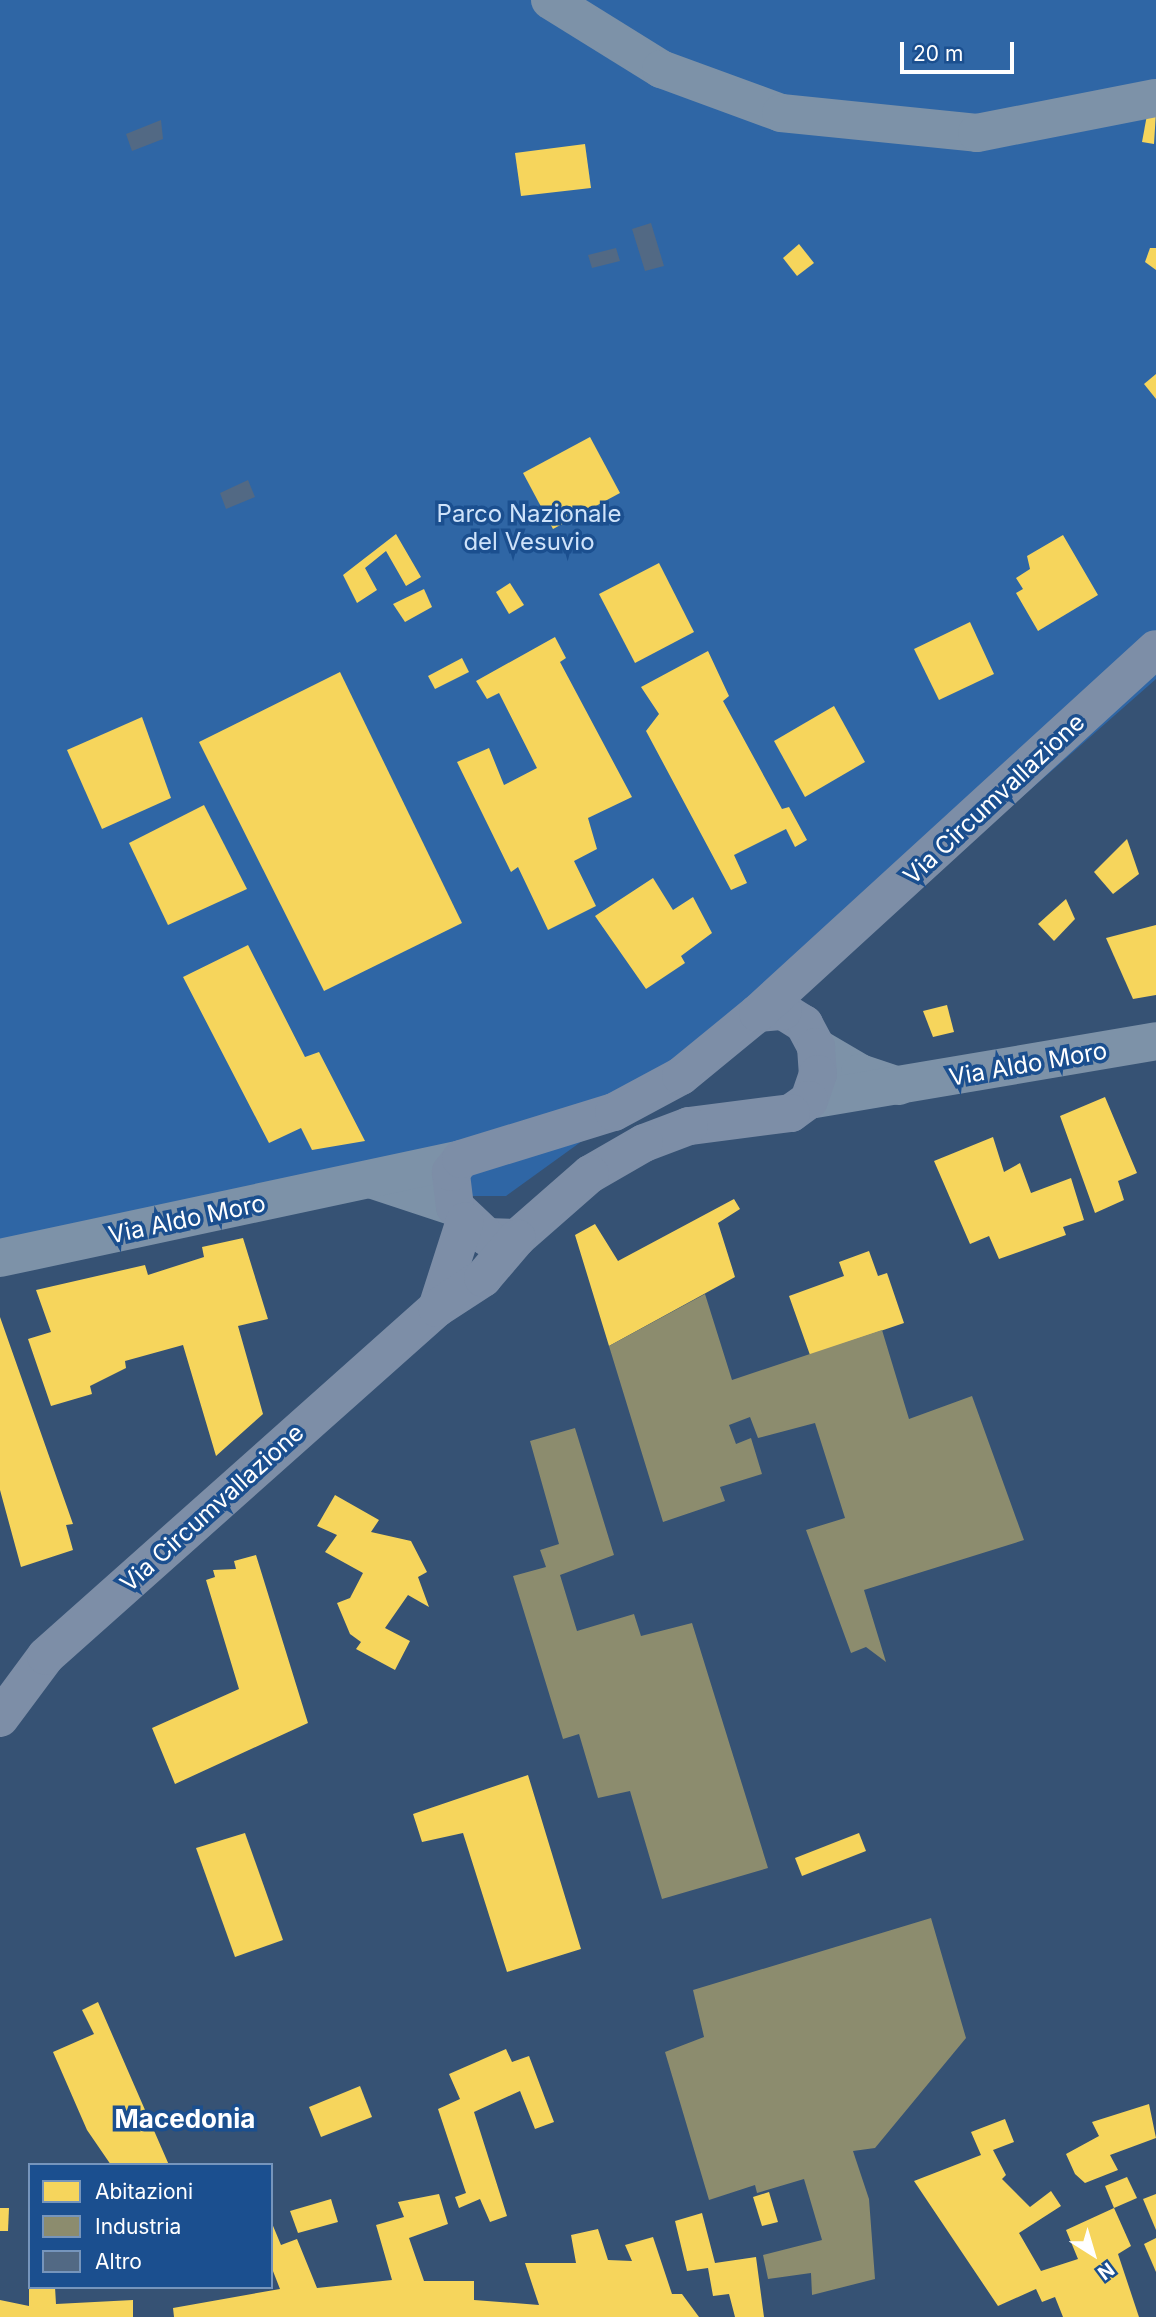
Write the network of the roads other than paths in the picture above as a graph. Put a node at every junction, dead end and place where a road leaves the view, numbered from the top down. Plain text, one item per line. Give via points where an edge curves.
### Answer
1 (550, 0) edge
2 (1156, 98) edge
3 (1156, 649) edge
4 (831, 948) junction
5 (758, 1013) junction
6 (810, 1035) junction
7 (1156, 1041) edge
8 (899, 1086) junction
9 (808, 1100) junction
10 (461, 1159) junction
11 (373, 1180) junction
12 (460, 1214) junction
13 (517, 1238) junction
14 (0, 1258) edge
15 (437, 1308) junction
16 (0, 1718) edge

1 - 2 street via 661,69 780,113 976,133
3 - 4 main road, Via Circumvallazione
4 - 5 main road, Via Circumvallazione
4 - 6 main road, Via Circumvallazione
5 - 6 main road via 783,1011
5 - 10 main road, Via Circumvallazione via 644,1099
6 - 8 street, Via Aldo Moro via 860,1073
6 - 9 main road, Via Circumvallazione via 818,1074
7 - 8 street, Via Aldo Moro
8 - 9 street, Via Aldo Moro
9 - 13 main road, Via Circumvallazione via 791,1113 689,1126 644,1143 590,1174
10 - 11 street, Via Aldo Moro
10 - 12 main road via 451,1172
11 - 12 street
11 - 14 street, Via Aldo Moro
12 - 13 main road via 487,1237
12 - 15 main road
13 - 15 main road, Via Circumvallazione via 483,1278
15 - 16 main road, Via Circumvallazione via 46,1656

